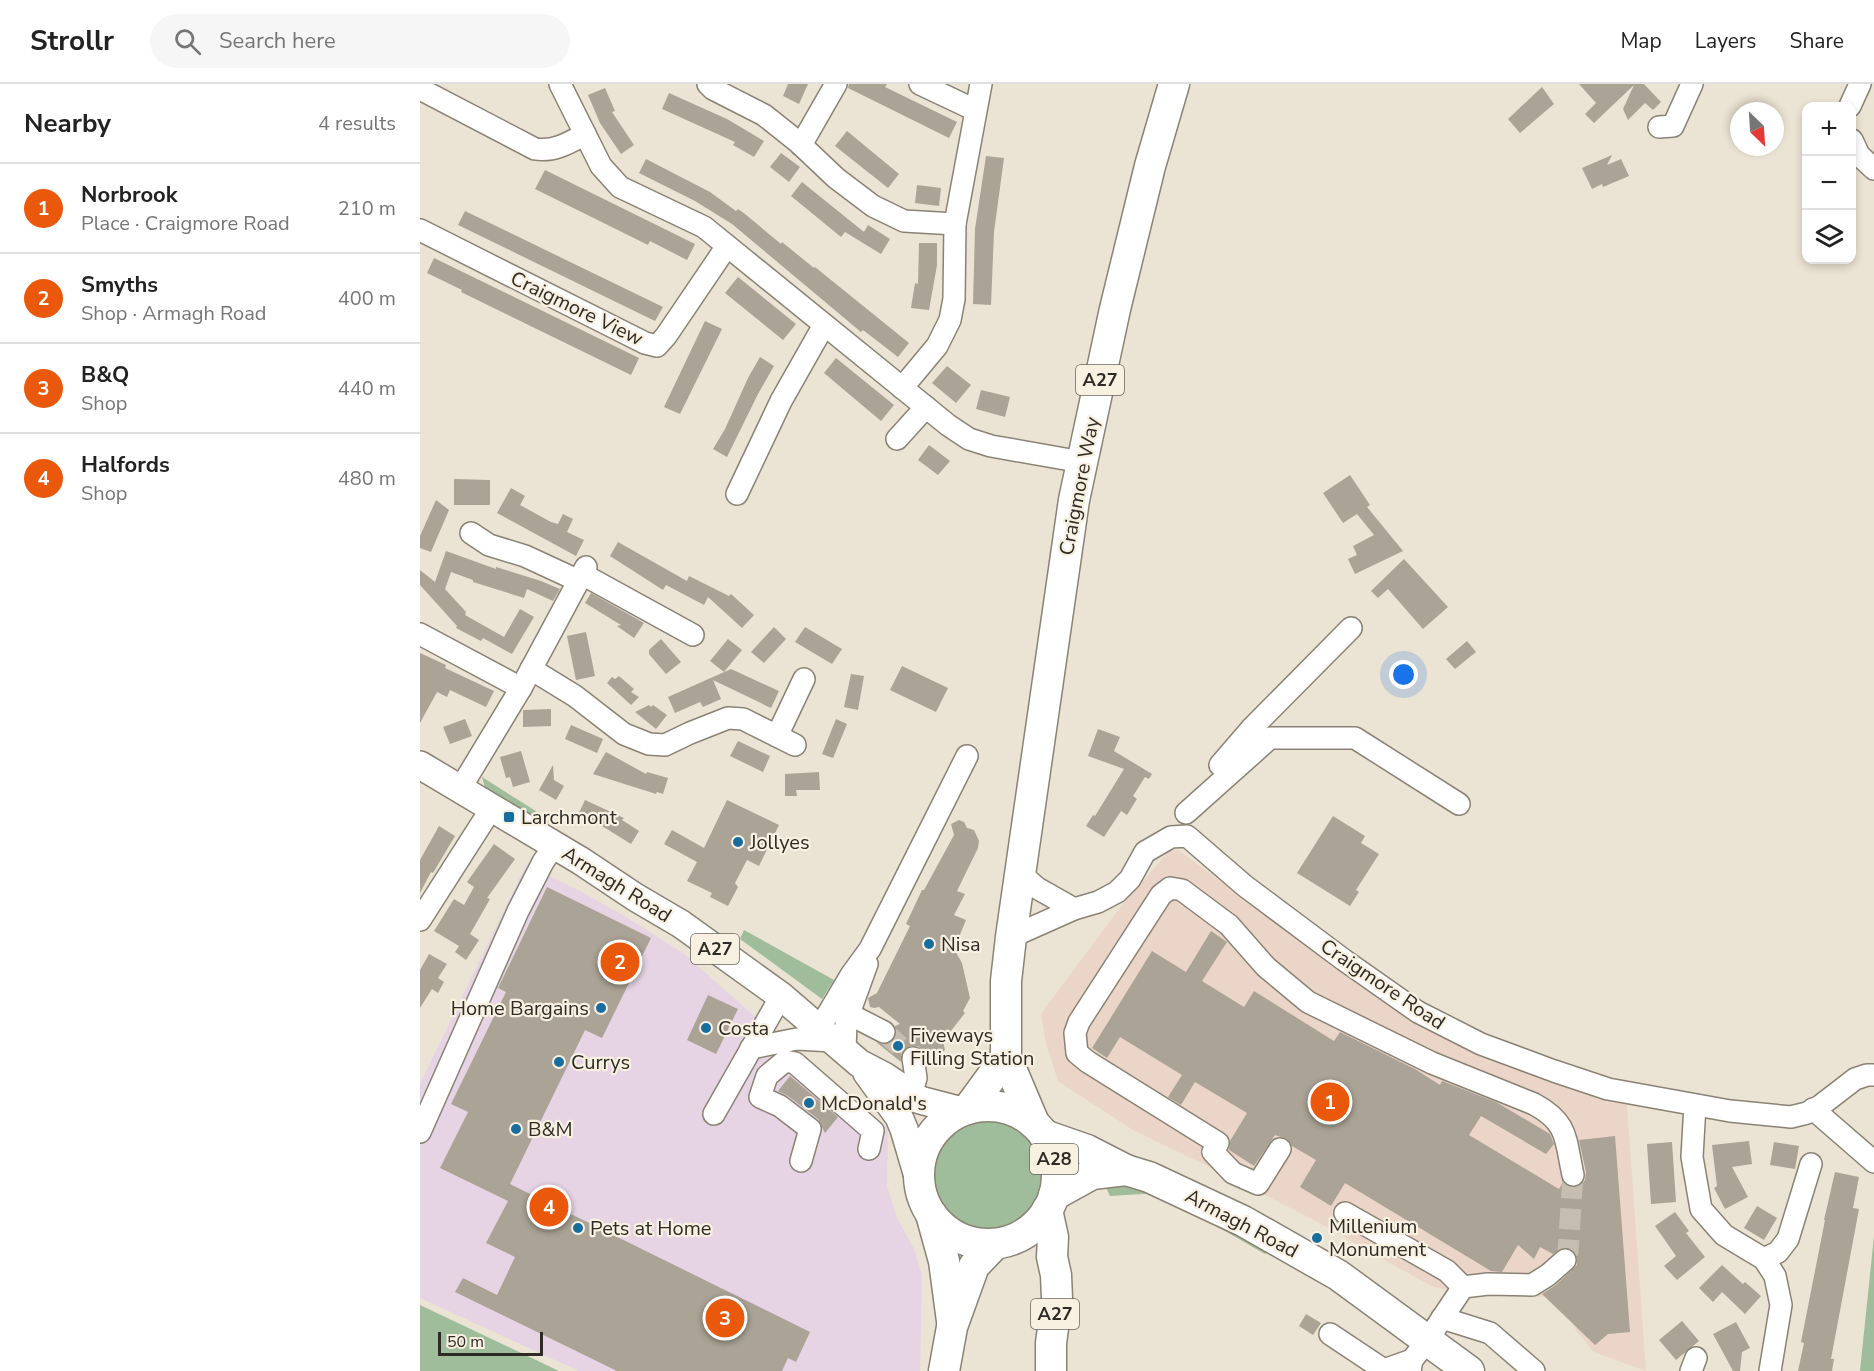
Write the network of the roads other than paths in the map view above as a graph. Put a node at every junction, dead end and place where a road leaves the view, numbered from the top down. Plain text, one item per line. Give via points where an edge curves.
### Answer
1 (560, 84) edge
2 (708, 84) edge
3 (836, 84) edge
4 (920, 84) edge
5 (981, 84) edge
6 (1174, 84) edge
7 (1692, 84) edge
8 (420, 89) edge
9 (975, 110) junction
10 (1666, 127) dead end
11 (585, 134) junction
12 (801, 145) junction
13 (1856, 149) edge
14 (1874, 169) edge
15 (955, 224) junction
16 (420, 230) edge
17 (727, 246) junction
18 (824, 325) junction
19 (902, 388) junction
20 (926, 407) junction
21 (897, 439) dead end
22 (1082, 462) junction
23 (737, 494) dead end
24 (471, 532) dead end
25 (582, 574) junction
26 (1351, 627) dead end
27 (420, 634) edge
28 (694, 635) dead end
29 (531, 669) junction
30 (804, 679) dead end
31 (521, 688) junction
32 (1260, 734) junction
33 (967, 756) dead end
34 (420, 765) edge
35 (460, 789) junction
36 (1459, 804) dead end
37 (491, 809) junction
38 (1171, 837) junction
39 (554, 846) junction
40 (1021, 874) junction
41 (1074, 909) junction
42 (420, 921) edge
43 (1011, 937) junction
44 (870, 949) junction
45 (781, 996) junction
46 (849, 1014) junction
47 (884, 1032) tunnel mouth
48 (839, 1046) junction
49 (752, 1048) junction
50 (913, 1058) dead end
51 (1006, 1058) junction
52 (1874, 1075) edge
53 (911, 1095) junction
54 (1695, 1105) junction
55 (1813, 1109) junction
56 (965, 1110) junction
57 (714, 1114) dead end
58 (1039, 1129) junction
59 (420, 1132) edge
60 (869, 1149) dead end
61 (1280, 1149) dead end
62 (801, 1161) dead end
63 (1874, 1162) edge
64 (1811, 1164) dead end
65 (1126, 1170) junction
66 (1573, 1175) tunnel mouth
67 (919, 1180) junction
68 (1051, 1202) junction
69 (1345, 1213) dead end
70 (931, 1214) junction
71 (1008, 1239) junction
72 (1052, 1257) junction
73 (1565, 1260) tunnel mouth
74 (1764, 1260) junction
75 (1463, 1287) junction
76 (952, 1327) junction
77 (1330, 1334) dead end
78 (1423, 1347) edge
79 (944, 1371) edge
80 (1051, 1371) edge
81 (1469, 1371) edge
82 (1534, 1371) edge
83 (1770, 1371) edge

1 - 11 street
2 - 12 street via 764,115
3 - 12 street
4 - 9 street
5 - 9 street
6 - 22 highway, Craigmore Way / A27 via 1115,309
7 - 10 street
8 - 11 street via 535,149 546,151 563,146
9 - 15 street
11 - 17 street via 601,166 620,187 704,227
12 - 15 street via 873,206 904,221
13 - 14 street
15 - 19 street via 950,320 937,346
16 - 17 street, Craigmore View via 657,346
17 - 18 street
18 - 19 street
18 - 23 street via 781,400
19 - 20 street
20 - 21 street
20 - 22 street via 969,439
22 - 40 highway, Craigmore Way / A27
24 - 25 street via 489,545
25 - 28 street
25 - 29 street
26 - 32 street
27 - 31 street
29 - 30 street via 575,696 624,734 649,744 665,745 728,718 743,719 786,741
29 - 31 street
31 - 35 street
32 - 36 street via 1355,738
32 - 38 street via 1208,779
33 - 44 street
34 - 35 main road, Armagh Road / A27
35 - 37 main road, Armagh Road / A27
37 - 39 main road, Armagh Road / A27
37 - 42 street
38 - 41 street via 1145,852 1130,879 1117,892 1098,903
38 - 54 street, Craigmore Road via 1187,836 1245,886 1418,1012 1481,1044 1608,1089
39 - 45 main road, Armagh Road / A27 via 681,924
39 - 59 street via 518,910
40 - 41 street
40 - 43 highway, Craigmore Way / A27
41 - 43 street
43 - 51 highway, Craigmore Way / A27 via 1006,981
44 - 46 street via 866,973
44 - 48 street via 851,975
45 - 48 main road, Armagh Road / A27
45 - 49 street
46 - 47 street
46 - 48 street
48 - 49 street via 797,1039
48 - 53 main road, Armagh Road / A27
48 - 67 main road, Armagh Road / A27 via 899,1117
49 - 57 street
50 - 53 street via 916,1078
51 - 56 highway
51 - 58 highway, Craigmore Way / A27
52 - 55 street, Craigmore Road via 1855,1079
53 - 56 main road, Armagh Road / A27
54 - 55 street, Craigmore Road via 1791,1117
54 - 74 street via 1692,1156 1701,1209 1724,1235
55 - 63 street
56 - 58 highway, A28 via 1006,1108
56 - 67 highway via 937,1128 926,1144
58 - 65 highway, Armagh Road / A28
58 - 68 highway, A28 via 1056,1164
60 - 62 street via 873,1131 795,1063 785,1061 767,1076 760,1097 765,1109 800,1121 810,1129
61 - 66 street via 1258,1184 1233,1173 1213,1152 1218,1143 1077,1053 1075,1033 1079,1022 1158,900 1170,888 1182,890 1229,925 1266,967 1308,1002 1432,1063 1548,1111 1563,1128
64 - 74 street via 1788,1239 1778,1252
65 - 68 highway, Armagh Road / A28 via 1092,1174
65 - 78 highway, Armagh Road / A28 via 1149,1176 1243,1221 1338,1275
67 - 70 highway via 922,1198
68 - 71 highway, A28 via 1036,1224
68 - 72 highway, A27
69 - 75 street via 1447,1271
70 - 71 highway via 940,1226 959,1238 980,1244
70 - 76 highway via 944,1261
71 - 72 highway via 1043,1246
71 - 76 highway via 974,1266
72 - 80 highway, A27 via 1057,1299
73 - 75 street via 1532,1285
74 - 83 street via 1775,1276 1781,1305
75 - 78 street
76 - 79 highway
77 - 78 street via 1384,1370
78 - 81 highway, Armagh Road / A28
78 - 82 street via 1490,1333

